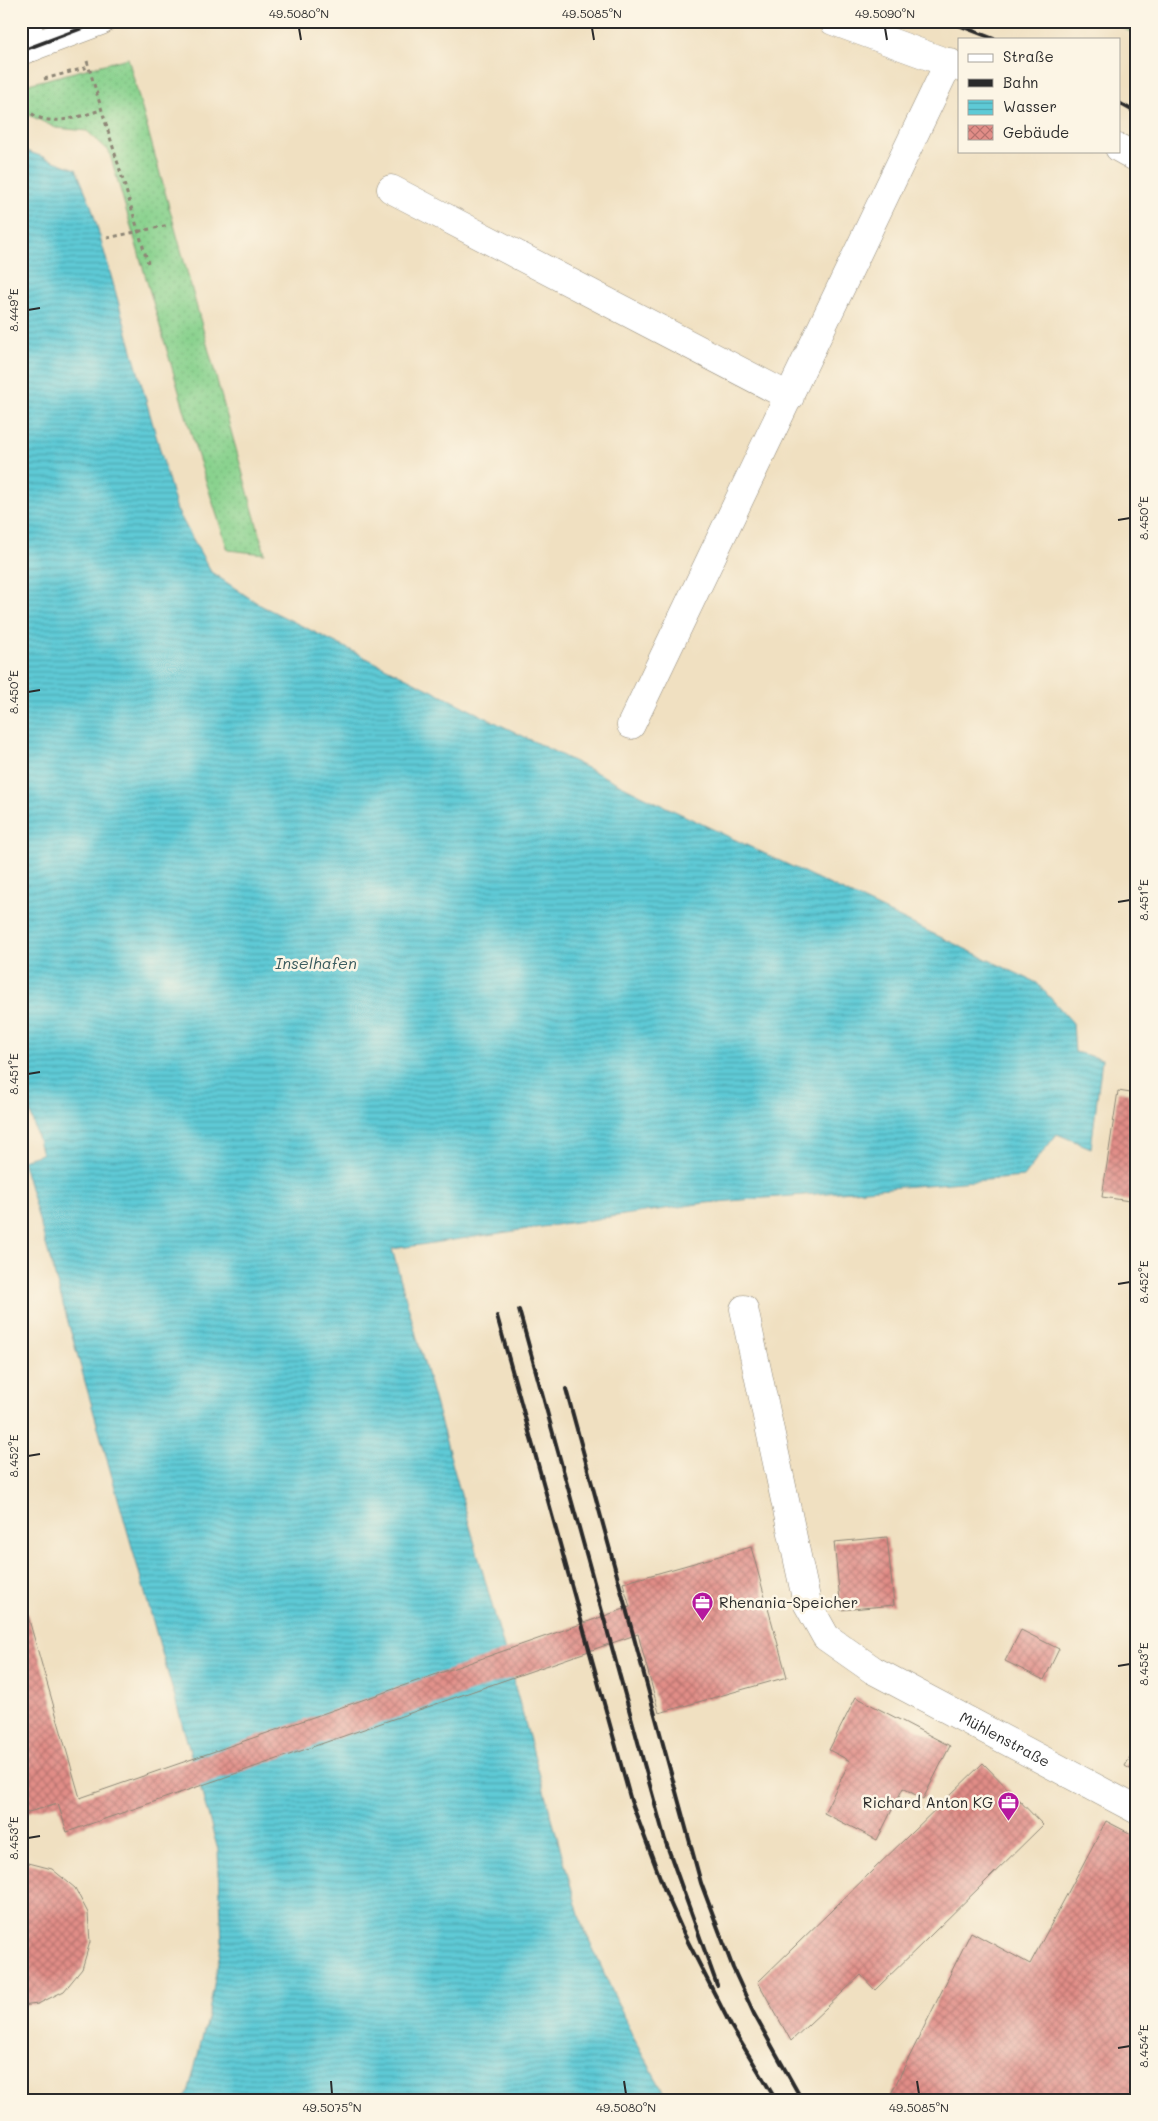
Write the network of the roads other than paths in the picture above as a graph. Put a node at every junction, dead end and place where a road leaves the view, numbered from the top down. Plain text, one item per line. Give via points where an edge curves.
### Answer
1 (26, 21) edge
2 (101, 21) edge
3 (832, 21) edge
4 (27, 49) edge
5 (954, 64) edge
6 (1120, 149) edge
7 (1137, 158) edge
8 (390, 189) dead end
9 (790, 396) junction
10 (631, 725) dead end
11 (744, 1308) dead end
12 (1137, 1810) edge

1 - 4 street
2 - 4 street
3 - 5 street
5 - 9 street
6 - 7 street
8 - 9 street
9 - 10 street
11 - 12 street, Mühlenstraße via 807,1603 826,1637 873,1670

